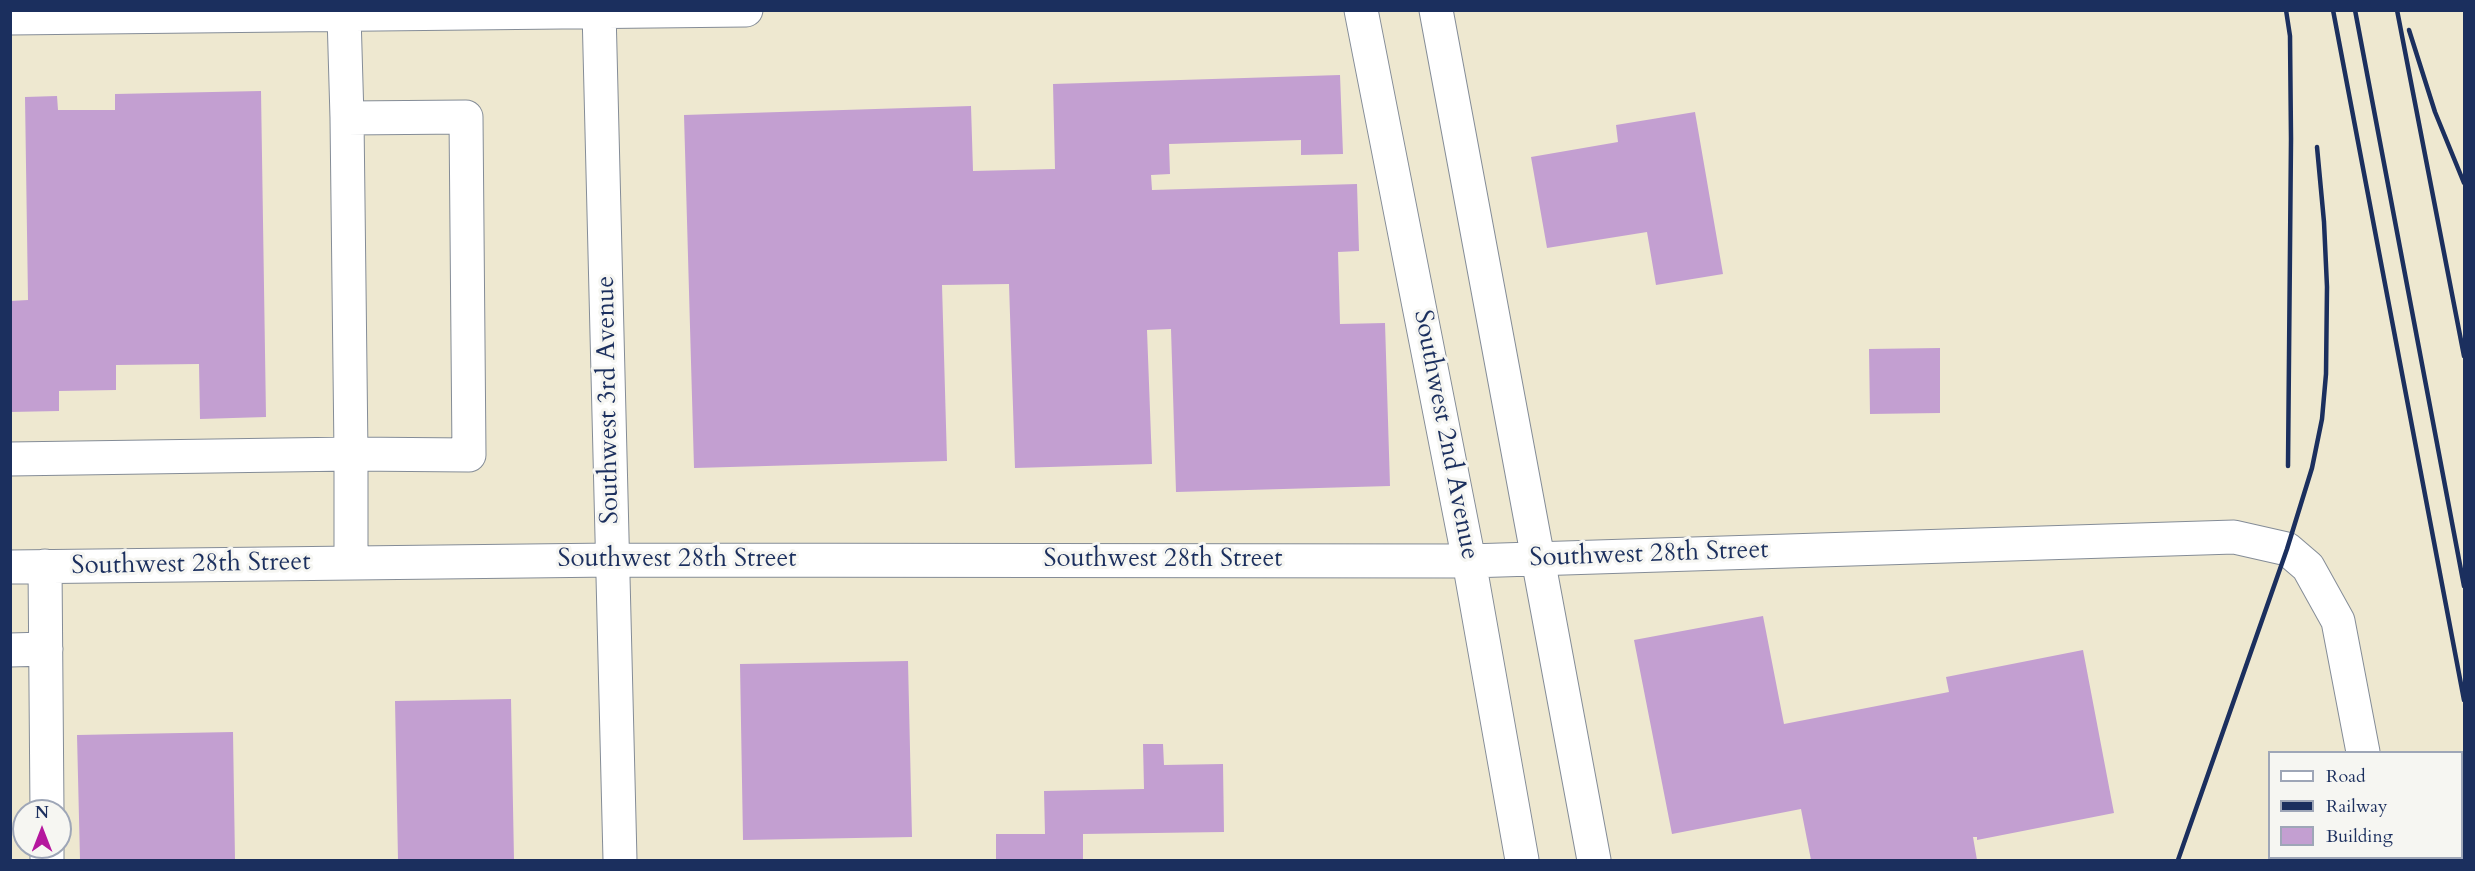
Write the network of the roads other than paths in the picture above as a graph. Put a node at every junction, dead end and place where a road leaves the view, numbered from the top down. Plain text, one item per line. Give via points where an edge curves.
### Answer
1 (746, 10) edge
2 (1362, 10) edge
3 (1436, 10) edge
4 (599, 11) edge
5 (344, 15) junction
6 (10, 18) edge
7 (347, 118) junction
8 (351, 454) junction
9 (10, 459) edge
10 (1536, 558) junction
11 (613, 560) junction
12 (1469, 561) junction
13 (351, 563) junction
14 (45, 566) junction
15 (10, 567) edge
16 (46, 649) junction
17 (10, 650) edge
18 (2363, 751) edge
19 (47, 799) edge
20 (620, 861) edge
21 (1522, 861) edge
22 (1594, 861) edge

1 - 4 street
2 - 12 street, Southwest 2nd Avenue
3 - 10 street
4 - 5 street
4 - 11 street, Southwest 3rd Avenue
5 - 6 street
5 - 7 street
7 - 8 street
7 - 8 street via 466,117 469,455
8 - 9 street
8 - 13 street
10 - 12 street, Southwest 28th Street
10 - 18 street, Southwest 28th Street via 2234,537 2287,549 2308,567 2338,621
10 - 22 street
11 - 12 street, Southwest 28th Street
11 - 13 street, Southwest 28th Street
11 - 20 street, Southwest 3rd Avenue
12 - 21 street, Southwest 2nd Avenue
13 - 14 street, Southwest 28th Street
14 - 15 street, Southwest 28th Street
14 - 16 street
16 - 17 street
16 - 19 street

